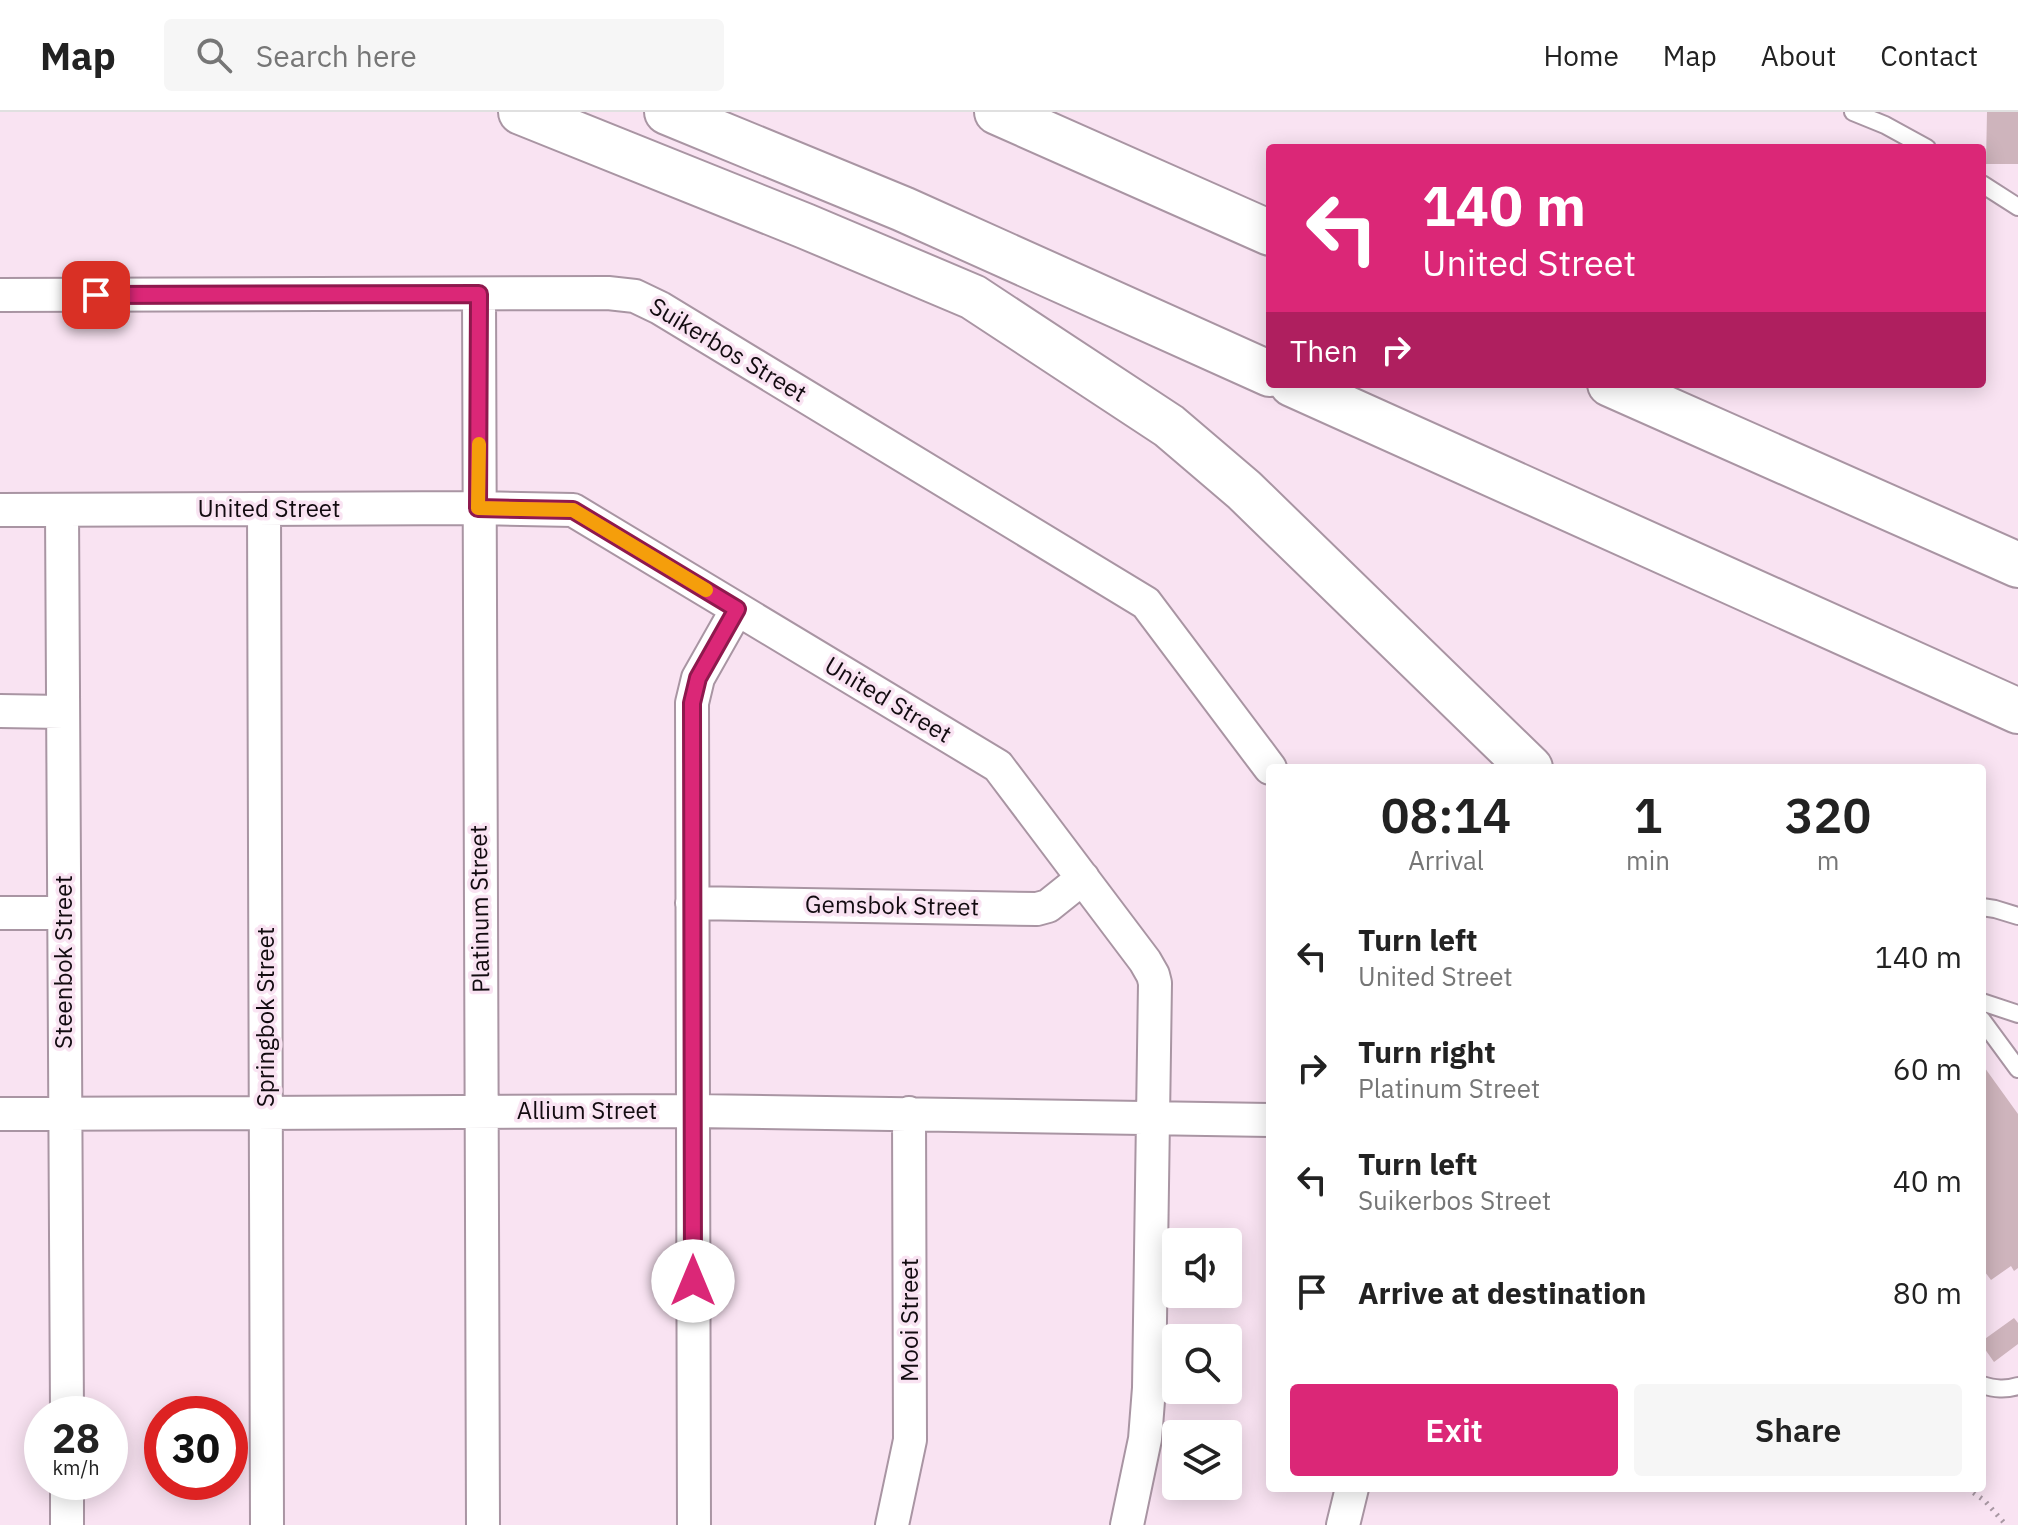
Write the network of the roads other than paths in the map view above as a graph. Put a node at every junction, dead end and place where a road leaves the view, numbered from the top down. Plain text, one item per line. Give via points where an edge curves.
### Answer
1 (521, 112) edge
2 (667, 112) edge
3 (997, 112) edge
4 (1853, 112) edge
5 (1920, 144) edge
6 (1986, 187) edge
7 (2018, 207) edge
8 (1266, 231) edge
9 (479, 294) junction
10 (0, 295) edge
11 (1266, 372) edge
12 (1301, 388) edge
13 (1619, 388) edge
14 (478, 508) junction
15 (264, 509) junction
16 (0, 510) edge
17 (62, 510) junction
18 (2018, 565) edge
19 (737, 609) junction
20 (0, 711) edge
21 (2018, 711) edge
22 (63, 712) junction
23 (1267, 764) edge
24 (1526, 764) edge
25 (1083, 878) junction
26 (692, 903) junction
27 (1986, 908) edge
28 (0, 913) edge
29 (64, 913) junction
30 (2018, 916) edge
31 (1986, 1003) edge
32 (2018, 1014) edge
33 (1986, 1025) edge
34 (2018, 1069) edge
35 (693, 1111) junction
36 (482, 1112) junction
37 (266, 1113) junction
38 (909, 1113) junction
39 (0, 1114) edge
40 (65, 1114) junction
41 (1153, 1118) junction
42 (1266, 1120) edge
43 (1986, 1386) edge
44 (2018, 1386) edge
45 (67, 1396) edge
46 (1351, 1492) edge
47 (67, 1500) edge
48 (67, 1525) edge
49 (267, 1525) edge
50 (483, 1525) edge
51 (694, 1525) edge
52 (892, 1525) edge
53 (1127, 1525) edge
54 (1343, 1525) edge

1 - 24 highway via 973,297 1169,426 1233,480
2 - 11 highway via 903,209
3 - 8 highway
4 - 5 lane
6 - 7 lane
9 - 10 street, Suikerbos Street
9 - 14 street, Platinum Street
9 - 23 street, Suikerbos Street via 622,294 660,308 1146,603
12 - 21 highway
13 - 18 highway
14 - 15 street, United Street
14 - 19 street, United Street via 573,510
14 - 36 street, Platinum Street
15 - 17 street, United Street
15 - 37 street, Springbok Street
16 - 17 street, United Street
17 - 22 street, Steenbok Street
19 - 25 street, United Street via 998,766
19 - 26 street via 698,678 692,703
20 - 22 street
22 - 29 street, Steenbok Street
25 - 26 street, Gemsbok Street via 1037,909
25 - 41 street, United Street via 1153,975
26 - 35 street
27 - 30 lane
28 - 29 street
29 - 40 street, Steenbok Street
31 - 32 lane
33 - 34 lane
35 - 36 street, Allium Street
35 - 38 street, Allium Street
35 - 51 street
36 - 37 street, Allium Street
36 - 50 street, Platinum Street
37 - 40 street, Allium Street
37 - 49 street, Springbok Street
38 - 41 street, Allium Street
38 - 52 street, Mooi Street via 910,1440
39 - 40 street, Allium Street
40 - 45 street, Steenbok Street
41 - 42 street, Allium Street
41 - 53 street, United Street via 1149,1388 1145,1439
43 - 44 lane
46 - 54 street
47 - 48 street

